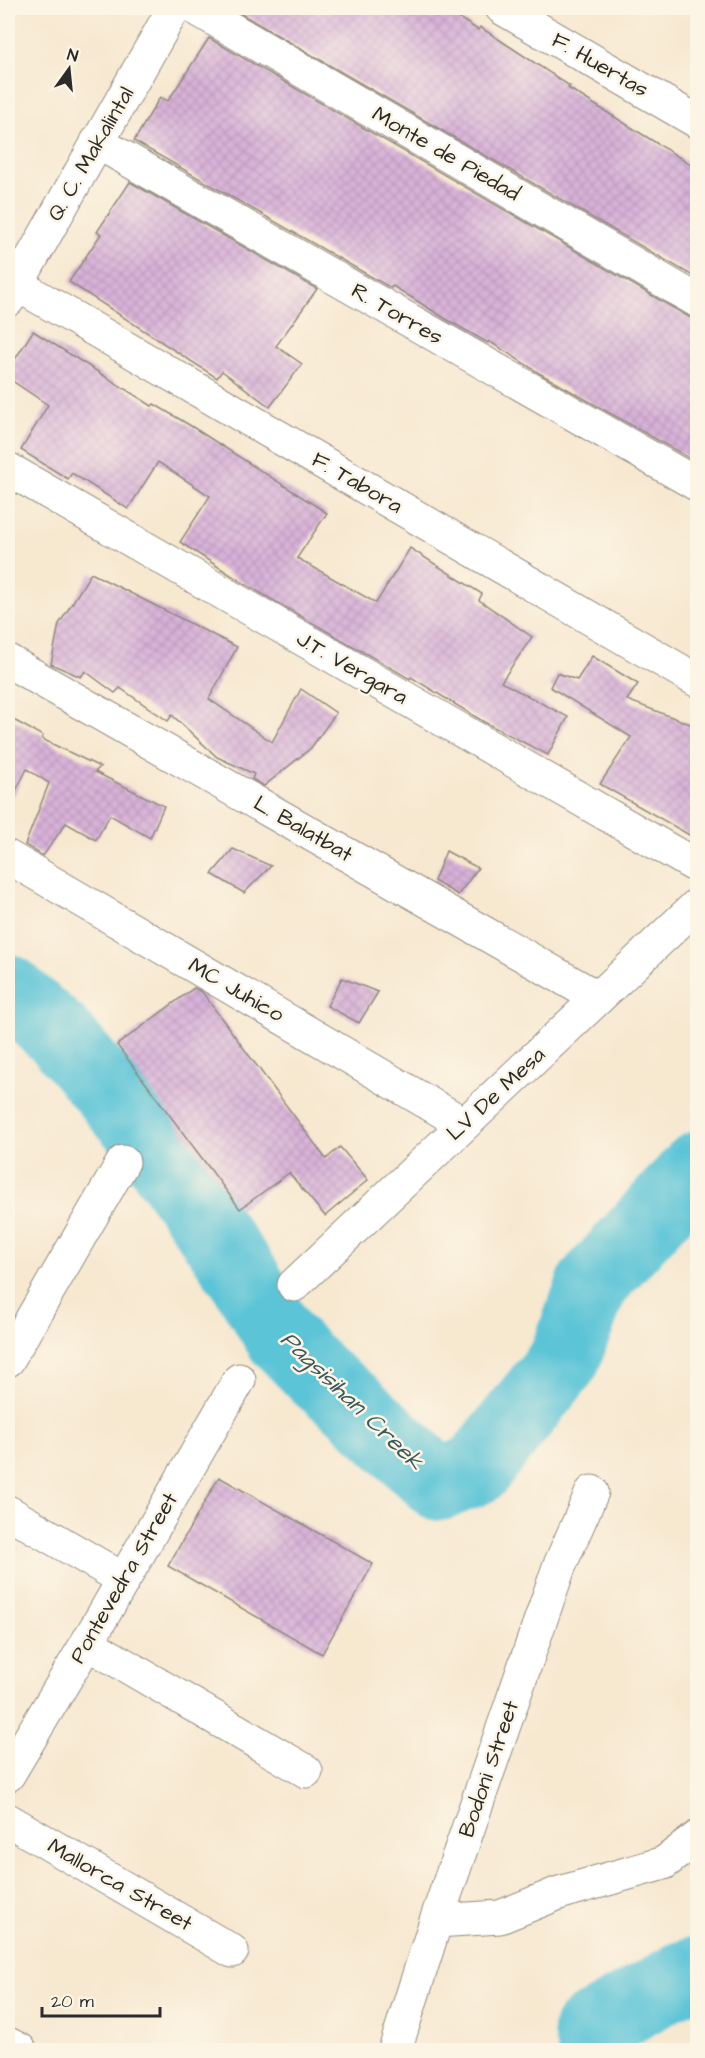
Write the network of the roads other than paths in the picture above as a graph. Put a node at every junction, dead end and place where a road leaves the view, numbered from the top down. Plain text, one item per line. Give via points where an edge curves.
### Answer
1 (174, 8) edge
2 (195, 8) edge
3 (502, 8) edge
4 (698, 122) edge
5 (98, 142) junction
6 (12, 292) edge
7 (698, 301) edge
8 (8, 469) edge
9 (698, 485) edge
10 (8, 661) edge
11 (698, 681) edge
12 (8, 857) edge
13 (698, 867) edge
14 (698, 904) edge
15 (598, 998) junction
16 (464, 1124) junction
17 (123, 1162) dead end
18 (294, 1285) dead end
19 (8, 1360) edge
20 (240, 1380) dead end
21 (592, 1492) dead end
22 (8, 1512) edge
23 (123, 1579) junction
24 (87, 1643) junction
25 (306, 1771) dead end
26 (8, 1774) edge
27 (8, 1820) edge
28 (698, 1837) edge
29 (436, 1921) junction
30 (232, 1951) dead end
31 (8, 2044) edge
32 (20, 2050) edge
33 (395, 2050) edge

1 - 5 street, Q. C. Makalintal
2 - 7 street, Monte de Piedad
3 - 4 street, F. Huertas
5 - 6 street, Q. C. Makalintal
5 - 9 street, R. Torres
6 - 11 street, F. Tabora
8 - 13 street, J.T. Vergara
10 - 15 street, L. Balatbat
12 - 16 street, MC Juhico
14 - 15 street, LV De Mesa
15 - 16 street, LV De Mesa
16 - 18 street, LV De Mesa
17 - 19 street
20 - 23 street, Pontevedra Street
21 - 29 street, Bodoni Street via 559,1568
22 - 23 street
23 - 24 street, Pontevedra Street
24 - 25 street
24 - 26 street, Pontevedra Street
27 - 30 street, Mallorca Street
28 - 29 street via 664,1863 559,1893 500,1917
29 - 33 street, Bodoni Street
31 - 32 street

